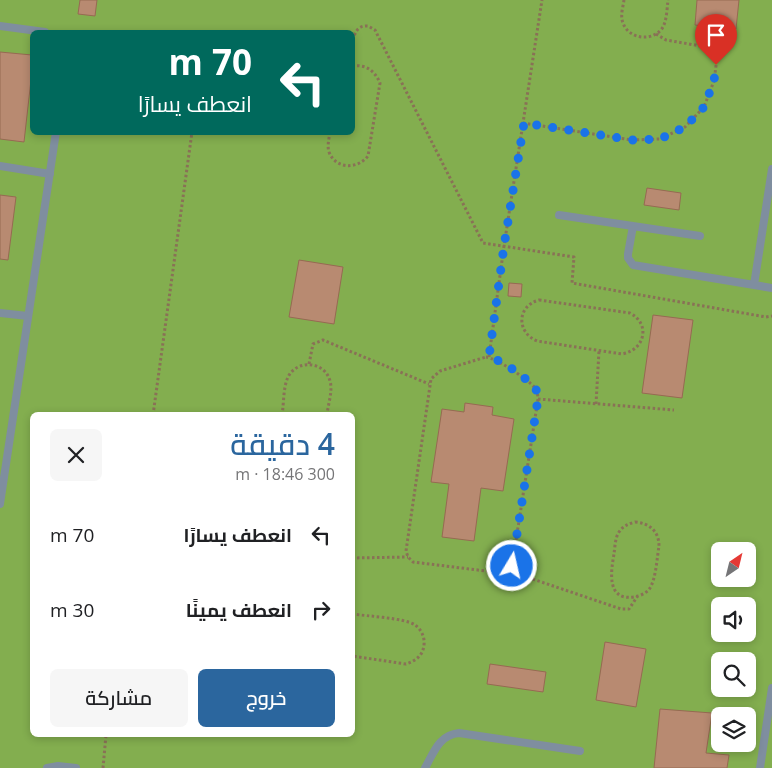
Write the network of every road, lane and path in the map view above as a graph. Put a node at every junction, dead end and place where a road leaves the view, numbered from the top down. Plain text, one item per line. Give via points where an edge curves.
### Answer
1 (542, 0) edge
2 (624, 0) edge
3 (668, 0) edge
4 (0, 26) edge
5 (721, 28) dead end
6 (30, 30) edge
7 (355, 34) edge
8 (656, 34) junction
9 (718, 49) junction
10 (355, 66) edge
11 (524, 123) junction
12 (56, 135) edge
13 (192, 135) edge
14 (330, 135) edge
15 (0, 166) edge
16 (772, 169) edge
17 (50, 174) junction
18 (559, 215) dead end
19 (633, 226) junction
20 (700, 236) dead end
21 (504, 246) junction
22 (754, 285) junction
23 (772, 288) edge
24 (0, 313) edge
25 (28, 316) junction
26 (772, 316) edge
27 (599, 351) junction
28 (489, 357) junction
29 (309, 364) junction
30 (429, 384) junction
31 (538, 399) junction
32 (596, 404) junction
33 (674, 410) dead end
34 (153, 412) edge
35 (282, 412) edge
36 (327, 412) edge
37 (4, 456) edge
38 (0, 504) edge
39 (408, 557) junction
40 (355, 558) edge
41 (508, 571) junction
42 (637, 597) junction
43 (355, 614) edge
44 (355, 656) edge
45 (772, 688) edge
46 (106, 737) edge
47 (580, 750) dead end
48 (46, 768) edge
49 (76, 768) edge
50 (103, 768) edge
51 (425, 768) edge
52 (760, 768) edge

1 - 11 path
2 - 8 path via 622,18 626,29 636,37
3 - 8 path via 665,23
4 - 6 lane
5 - 9 path
7 - 21 path via 359,28 368,26 375,30 483,243
8 - 9 path via 666,40
9 - 11 path via 714,81 704,107 685,127 660,139 632,140
10 - 14 path via 369,68 380,83 368,156 360,164 342,165 332,158 328,147
11 - 21 path
12 - 17 lane
13 - 34 path
15 - 17 lane
16 - 22 lane
17 - 25 lane
18 - 19 lane
19 - 20 lane
19 - 22 lane via 628,258 633,265
21 - 26 path via 574,257 572,283
21 - 28 path
22 - 23 lane
24 - 25 lane
25 - 37 lane
27 - 27 path via 622,354 634,350 643,335 641,323 630,313 545,300 534,301 524,309 522,328 530,339
27 - 32 path
28 - 30 path via 440,371
28 - 31 path via 497,359 532,385
29 - 30 path via 313,344 323,340
29 - 35 path via 299,366 289,375
29 - 36 path via 319,367 329,377
30 - 39 path via 406,551
31 - 32 path
31 - 41 path via 513,563
32 - 33 path
37 - 38 lane
39 - 40 path
39 - 41 path via 414,562 502,573
41 - 42 path via 621,609 629,609
42 - 42 path via 652,584 659,541 654,530 635,522 618,533 610,578 620,593
43 - 44 path via 409,622 421,631 424,642 421,654 406,664
45 - 52 lane
46 - 50 path
47 - 51 lane via 453,734 438,744
48 - 49 lane

